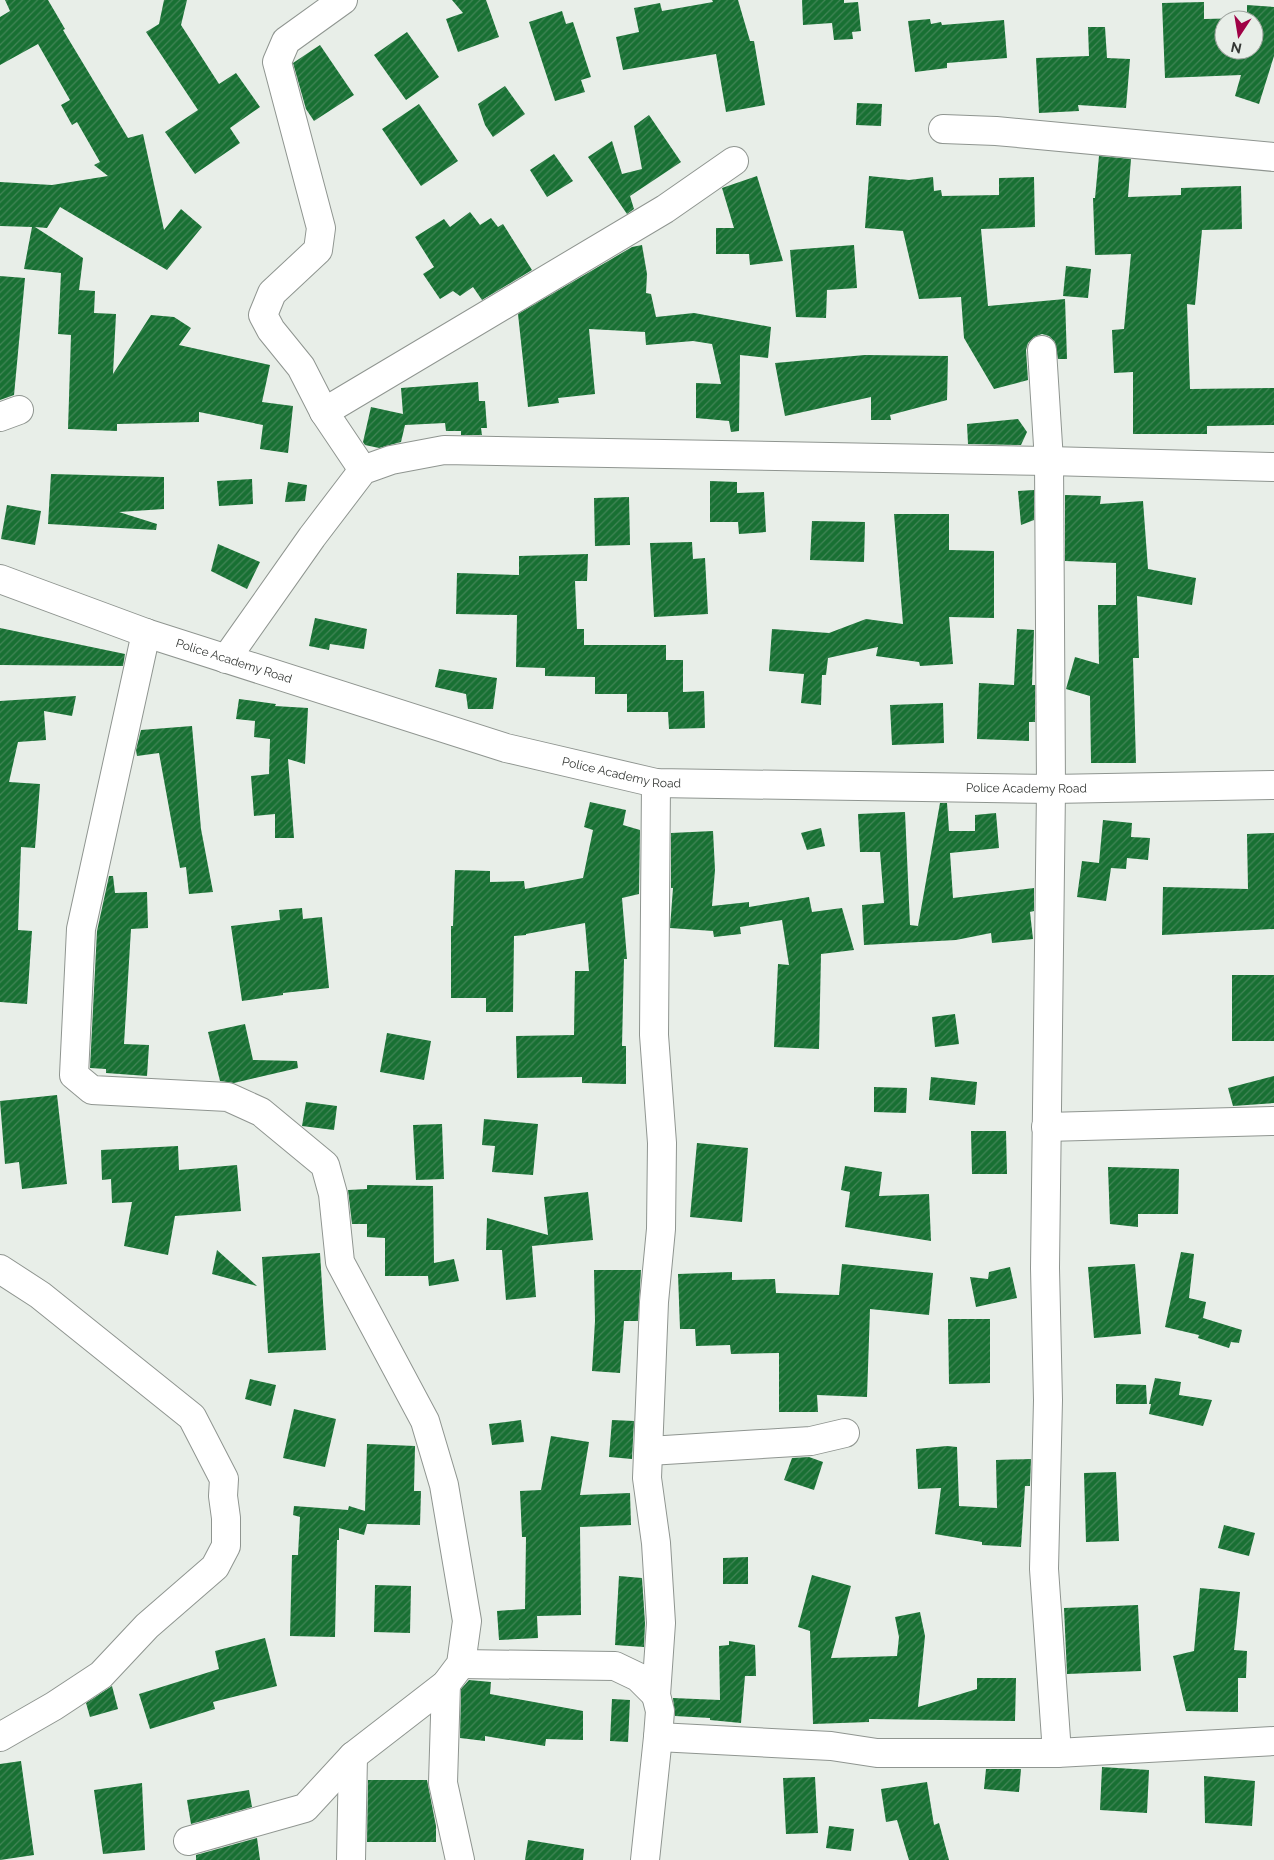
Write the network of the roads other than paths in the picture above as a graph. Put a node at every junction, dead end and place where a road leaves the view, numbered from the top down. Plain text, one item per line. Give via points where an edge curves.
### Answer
1 (343, 0) edge
2 (943, 129) dead end
3 (1274, 157) edge
4 (734, 161) dead end
5 (1042, 350) dead end
6 (324, 412) junction
7 (1049, 461) junction
8 (1274, 467) edge
9 (363, 470) junction
10 (0, 579) edge
11 (146, 633) junction
12 (226, 660) junction
13 (656, 783) junction
14 (1274, 784) edge
15 (1051, 789) junction
16 (1274, 1121) edge
17 (1046, 1127) junction
18 (0, 1268) edge
19 (845, 1433) dead end
20 (648, 1451) junction
21 (454, 1674) junction
22 (656, 1695) junction
23 (0, 1737) edge
24 (658, 1737) junction
25 (1274, 1741) edge
26 (1057, 1753) junction
27 (353, 1756) junction
28 (188, 1841) dead end
29 (351, 1860) edge
30 (460, 1860) edge
31 (645, 1860) edge

1 - 6 street via 286,41 277,62 321,228 318,250 272,294 263,315 301,367
2 - 3 street
4 - 6 street via 665,208
5 - 7 street
6 - 9 street
7 - 8 street
7 - 9 street via 444,450 391,460
7 - 15 street
9 - 12 street
10 - 11 street, Police Academy Road
11 - 12 street, Police Academy Road
11 - 21 street via 81,929 74,1075 92,1090 228,1097 262,1112 325,1165 333,1194 340,1262 425,1421 444,1485 467,1621
12 - 13 street, Police Academy Road via 506,748
13 - 15 street, Police Academy Road
13 - 20 street via 654,1034 662,1143 661,1229 654,1302
14 - 15 street, Police Academy Road
15 - 17 street
16 - 17 street
17 - 26 street via 1048,1400 1044,1569
18 - 23 street via 40,1295 192,1417 224,1479 226,1546 215,1567 147,1626 101,1675
19 - 20 street via 811,1441
20 - 22 street via 647,1478 656,1543 661,1623
21 - 22 street via 615,1666 638,1677
21 - 27 street
21 - 30 street via 443,1783
22 - 24 street via 660,1711
24 - 26 street via 830,1746 877,1754
24 - 31 street
25 - 26 street
27 - 28 street via 305,1808
27 - 29 street

